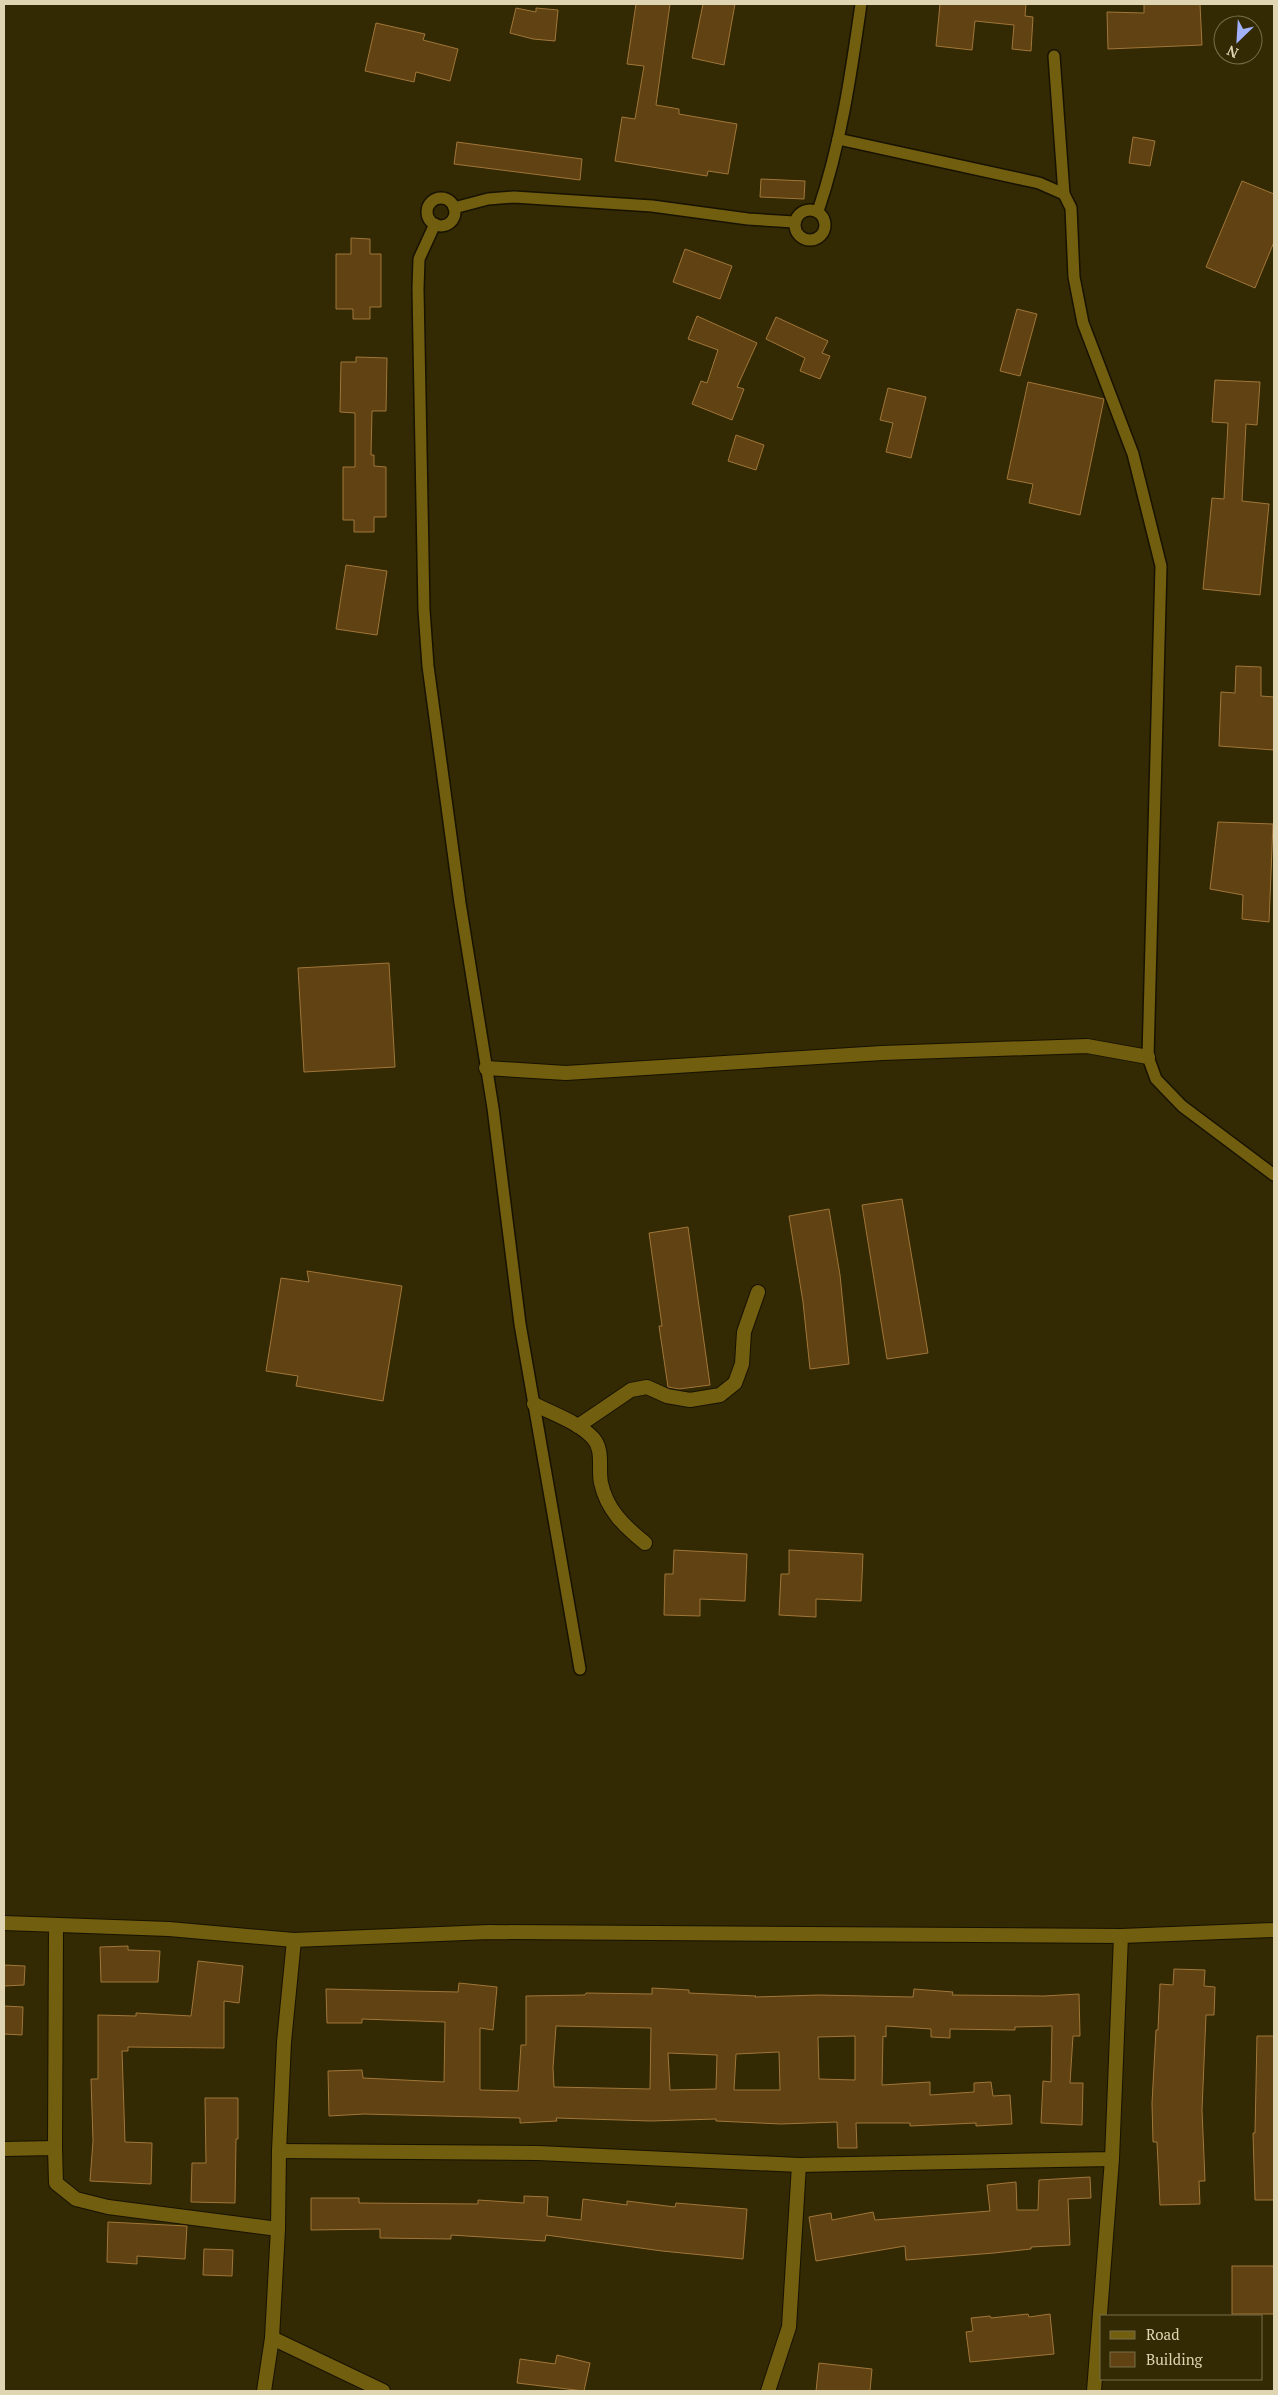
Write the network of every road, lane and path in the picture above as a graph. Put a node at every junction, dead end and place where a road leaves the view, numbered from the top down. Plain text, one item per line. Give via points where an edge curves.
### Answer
1 (861, 4) edge
2 (1054, 56) dead end
3 (838, 139) junction
4 (1064, 194) junction
5 (454, 208) junction
6 (818, 211) junction
7 (794, 222) junction
8 (435, 224) junction
9 (1148, 1057) junction
10 (486, 1068) junction
11 (1274, 1176) edge
12 (758, 1292) dead end
13 (534, 1404) junction
14 (578, 1426) junction
15 (645, 1543) dead end
16 (580, 1669) dead end
17 (4, 1923) edge
18 (56, 1926) junction
19 (1274, 1930) edge
20 (1121, 1936) junction
21 (294, 1940) junction
22 (4, 2148) edge
23 (55, 2148) junction
24 (279, 2151) junction
25 (1112, 2160) junction
26 (799, 2165) junction
27 (278, 2229) junction
28 (272, 2338) junction
29 (264, 2391) edge
30 (383, 2391) edge
31 (768, 2391) edge
32 (1094, 2391) edge

1 - 3 lane
2 - 4 lane
3 - 4 lane via 1039,183
3 - 6 lane
4 - 9 lane via 1070,208 1074,277 1083,323 1133,454 1161,566
5 - 7 lane via 488,199 514,197 652,206 748,220
5 - 8 lane via 447,224
5 - 8 lane via 447,199 434,199 427,209 430,221
6 - 7 lane via 800,212
6 - 7 lane via 825,227 814,240 802,238 794,228
8 - 10 lane via 419,258 418,271 424,610 444,794
9 - 10 street via 1087,1046 882,1053 566,1073
9 - 11 lane via 1156,1079 1182,1106
10 - 13 lane via 520,1324
12 - 14 street via 744,1332 742,1364 735,1383 720,1395 690,1400 667,1396 647,1387 631,1390
13 - 14 street
13 - 16 lane
14 - 15 street via 594,1440 600,1456 601,1481 607,1502 620,1522
17 - 18 street
18 - 21 street via 169,1929
18 - 23 street
19 - 20 street
20 - 21 street via 489,1932
20 - 25 street
21 - 24 street via 284,2042
22 - 23 street
23 - 27 street via 56,2183 76,2199 108,2207
24 - 26 street via 538,2153
24 - 27 street
25 - 26 street
25 - 32 street
26 - 31 street via 789,2327
27 - 28 street
28 - 29 street
28 - 30 street

